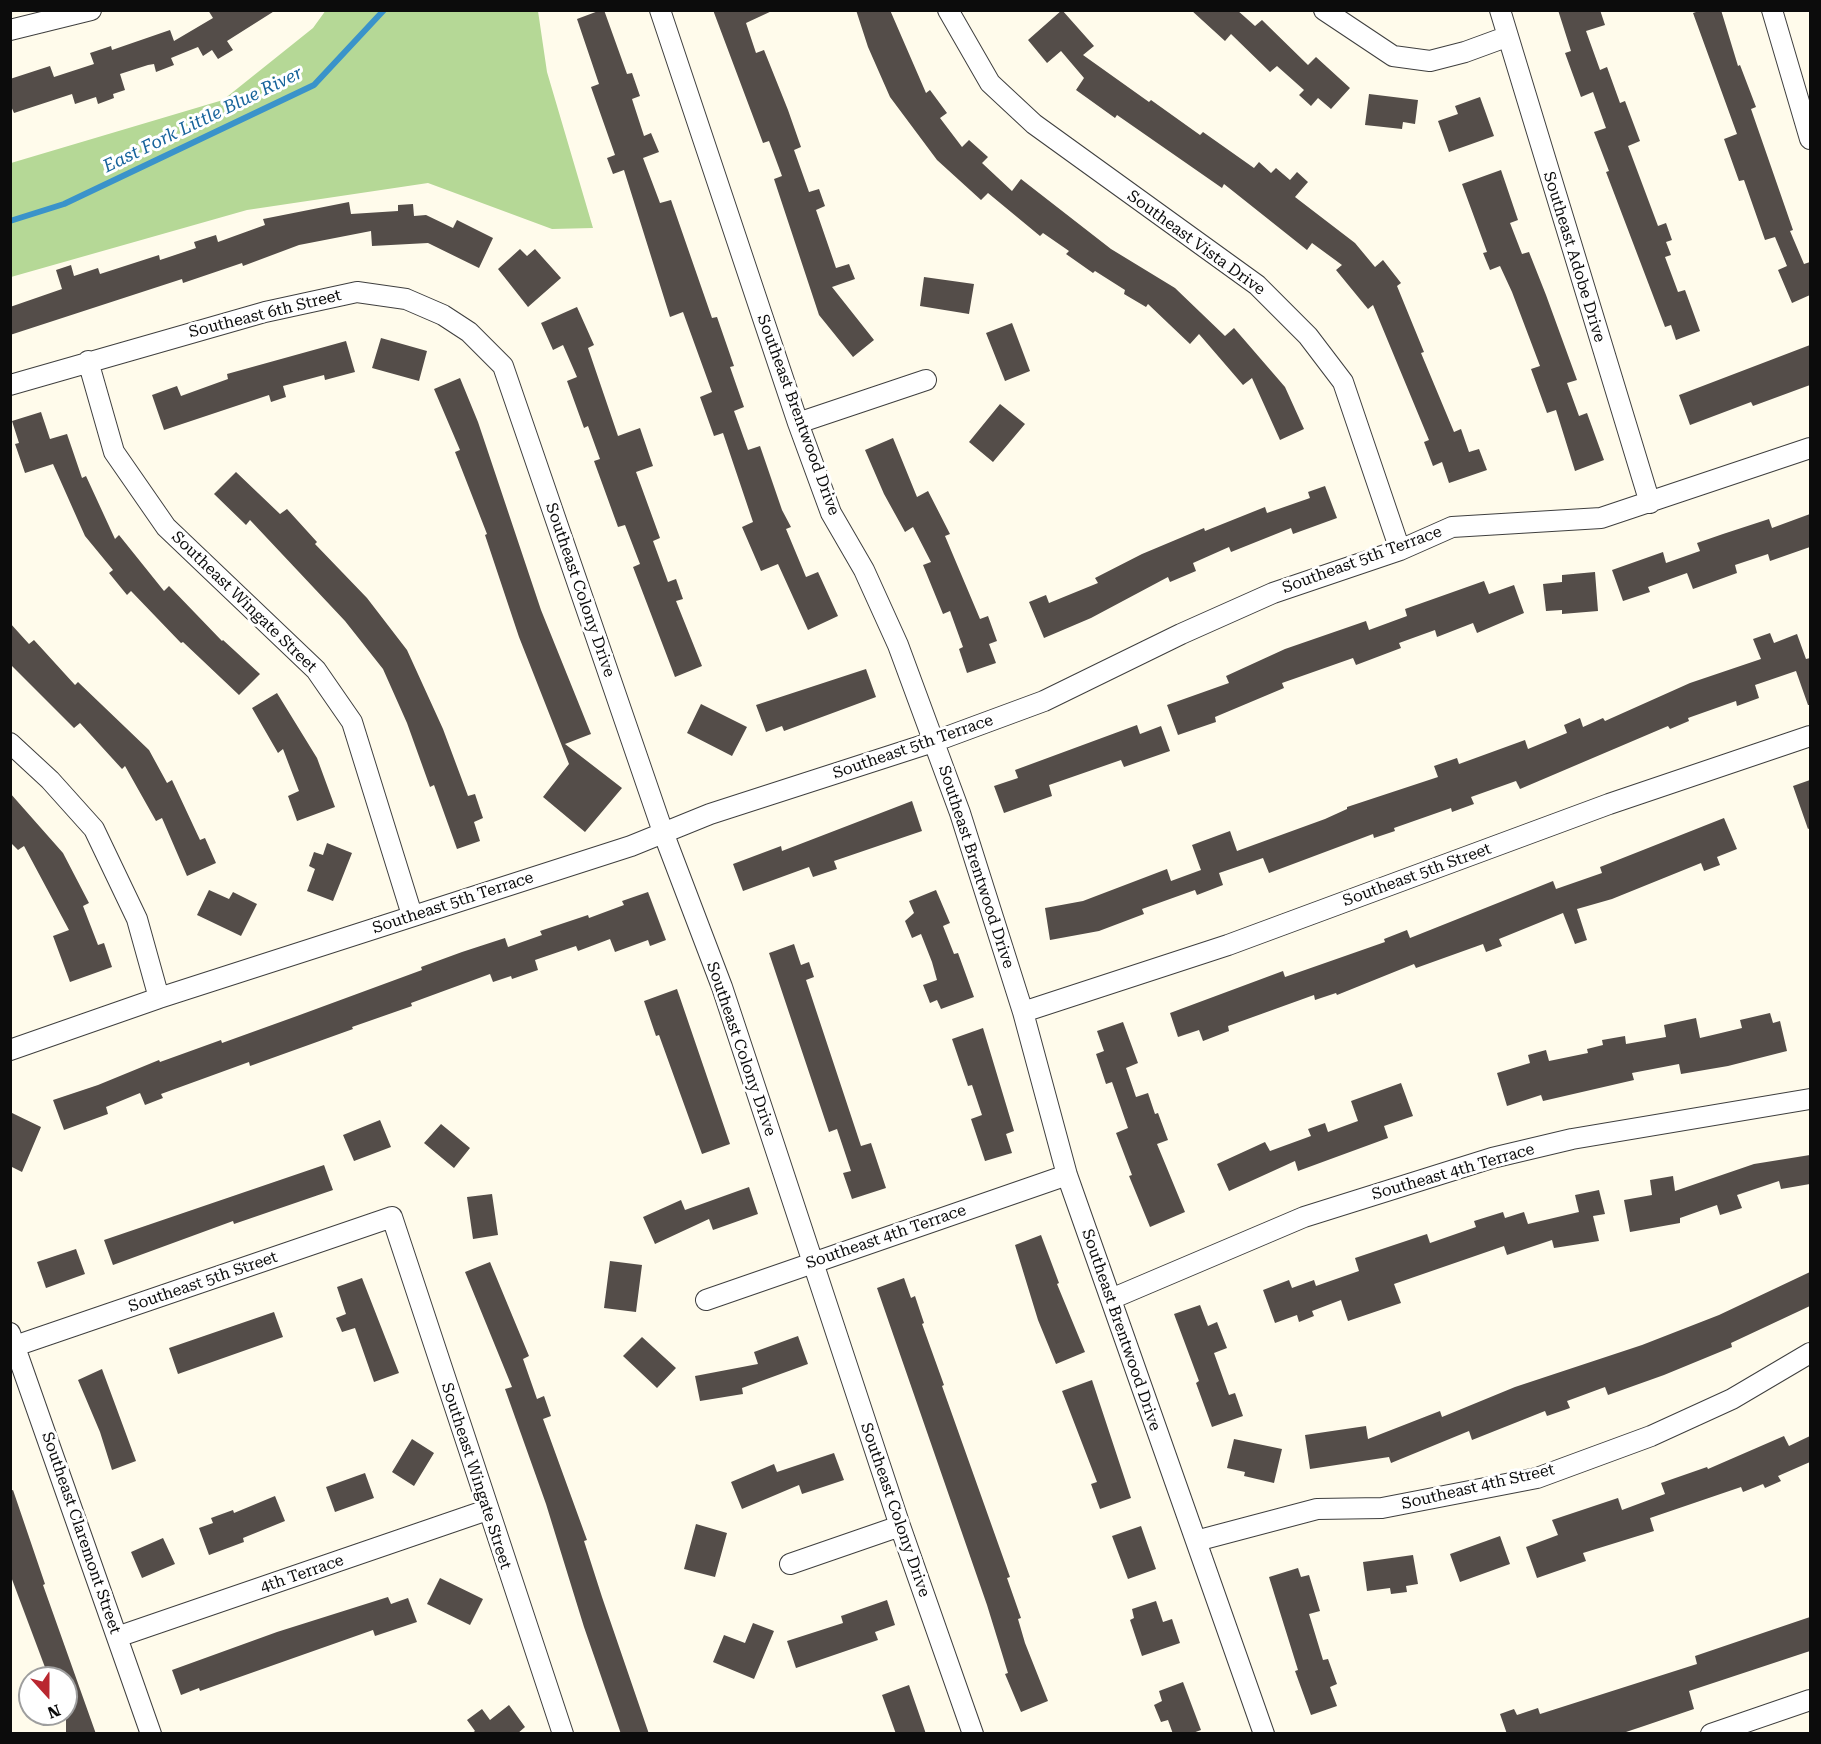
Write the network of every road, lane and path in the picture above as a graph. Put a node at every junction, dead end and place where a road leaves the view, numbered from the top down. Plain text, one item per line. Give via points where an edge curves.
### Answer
1 (91, 10) edge
2 (660, 10) edge
3 (948, 10) edge
4 (1324, 10) edge
5 (1500, 10) edge
6 (1772, 10) edge
7 (10, 30) edge
8 (1506, 37) junction
9 (1810, 139) edge
10 (88, 362) junction
11 (503, 366) joint
12 (926, 380) dead end
13 (10, 385) edge
14 (798, 423) junction
15 (1810, 448) edge
16 (1650, 503) junction
17 (1400, 550) junction
18 (1810, 736) edge
19 (933, 742) junction
20 (10, 743) edge
21 (663, 832) junction
22 (412, 915) junction
23 (159, 998) junction
24 (1023, 1012) junction
25 (10, 1050) edge
26 (1810, 1099) edge
27 (1067, 1175) junction
28 (392, 1217) joint
29 (812, 1263) junction
30 (1111, 1299) junction
31 (706, 1300) dead end
32 (13, 1339) edge
33 (1810, 1353) edge
34 (487, 1510) junction
35 (900, 1526) junction
36 (1196, 1541) junction
37 (790, 1564) dead end
38 (117, 1637) junction
39 (1810, 1700) edge
40 (151, 1734) edge
41 (563, 1734) edge
42 (973, 1734) edge
43 (1264, 1734) edge
44 (1711, 1734) edge

1 - 7 street
2 - 14 street, Southeast Brentwood Drive
3 - 17 street, Southeast Vista Drive via 990,83 1034,124 1257,285 1308,336 1343,382
4 - 8 street via 1393,56 1430,61
5 - 8 street, Southeast Adobe Drive
6 - 9 street
8 - 16 street, Southeast Adobe Drive
10 - 11 street, Southeast 6th Street via 265,312 357,292 406,299 443,315 469,332
10 - 13 street, Southeast 6th Street
10 - 22 street, Southeast Wingate Street via 114,452 166,527 316,670 352,722
11 - 21 street, Southeast Colony Drive
12 - 14 street
14 - 19 street, Southeast Brentwood Drive via 831,513 864,570 898,645
15 - 16 street, Southeast 5th Terrace
16 - 17 street, Southeast 5th Terrace via 1601,518 1452,527
17 - 19 street, Southeast 5th Terrace via 1273,593 1044,701
18 - 24 street, Southeast 5th Street via 1609,804 1228,945
19 - 21 street, Southeast 5th Terrace
19 - 24 street, Southeast Brentwood Drive via 960,813
20 - 23 street via 94,829 137,919
21 - 22 street, Southeast 5th Terrace via 631,846
21 - 29 street, Southeast Colony Drive via 722,987
22 - 23 street, Southeast 5th Terrace
23 - 25 street, Southeast 5th Terrace
24 - 27 street, Southeast Brentwood Drive
26 - 30 street, Southeast 4th Terrace via 1572,1139 1492,1158 1304,1216
27 - 29 street, Southeast 4th Terrace
27 - 30 street, Southeast Brentwood Drive
28 - 32 street, Southeast 5th Street
28 - 34 street, Southeast Wingate Street
29 - 31 street, Southeast 4th Terrace
29 - 35 street, Southeast Colony Drive
30 - 36 street, Southeast Brentwood Drive
32 - 38 street, Southeast Claremont Street
33 - 36 street, Southeast 4th Street via 1732,1399 1651,1436 1537,1478 1382,1508 1317,1509
34 - 38 street, 4th Terrace
34 - 41 street, Southeast Wingate Street
35 - 37 street
35 - 42 street, Southeast Colony Drive
36 - 43 street, Southeast Brentwood Drive
38 - 40 street, Southeast Claremont Street
39 - 44 street

